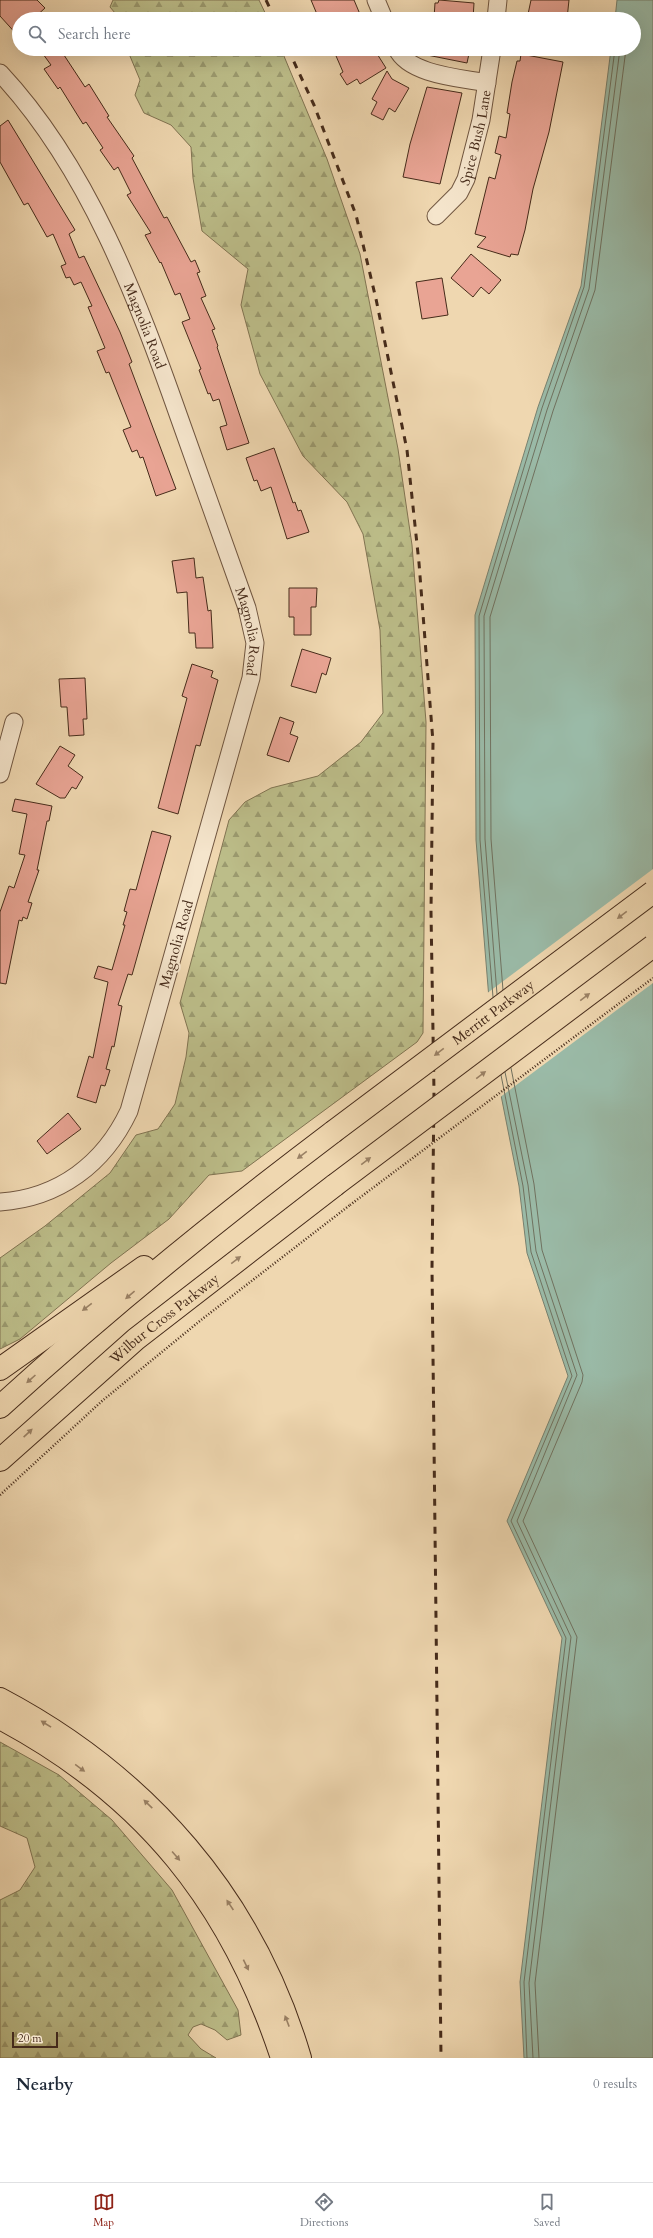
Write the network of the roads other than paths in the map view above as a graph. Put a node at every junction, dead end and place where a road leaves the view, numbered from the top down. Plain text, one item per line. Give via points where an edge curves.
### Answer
1 (376, 0) edge
2 (498, 0) edge
3 (381, 12) edge
4 (497, 12) edge
5 (403, 56) edge
6 (491, 56) edge
7 (0, 73) edge
8 (487, 83) junction
9 (436, 216) dead end
10 (14, 722) dead end
11 (0, 774) edge
12 (653, 892) edge
13 (653, 946) edge
14 (0, 1202) edge
15 (235, 1207) junction
16 (0, 1369) edge
17 (0, 1407) edge
18 (0, 1460) edge
19 (0, 1699) edge
20 (0, 1718) edge
21 (282, 2058) edge
22 (300, 2058) edge

1 - 3 street
2 - 4 street
5 - 8 street via 409,63 424,70
6 - 8 street, Spice Bush Lane
7 - 14 street, Magnolia Road via 57,149 100,221 126,275 148,329 247,608 255,643 251,678 129,1111 111,1144 83,1172 52,1191 34,1197
8 - 9 street, Spice Bush Lane via 481,120 466,179 459,193
10 - 11 street
12 -> 15 highway, Merritt Parkway, bridge
18 -> 13 highway, Wilbur Cross Parkway, bridge via 142,1334
15 -> 16 highway via 109,1290
15 -> 17 highway via 73,1342
22 -> 19 highway via 279,2000 252,1944 234,1911 187,1846 145,1800 96,1759 45,1724
20 -> 21 highway via 36,1738 86,1772 133,1813 175,1855 209,1901 239,1951 261,1999

